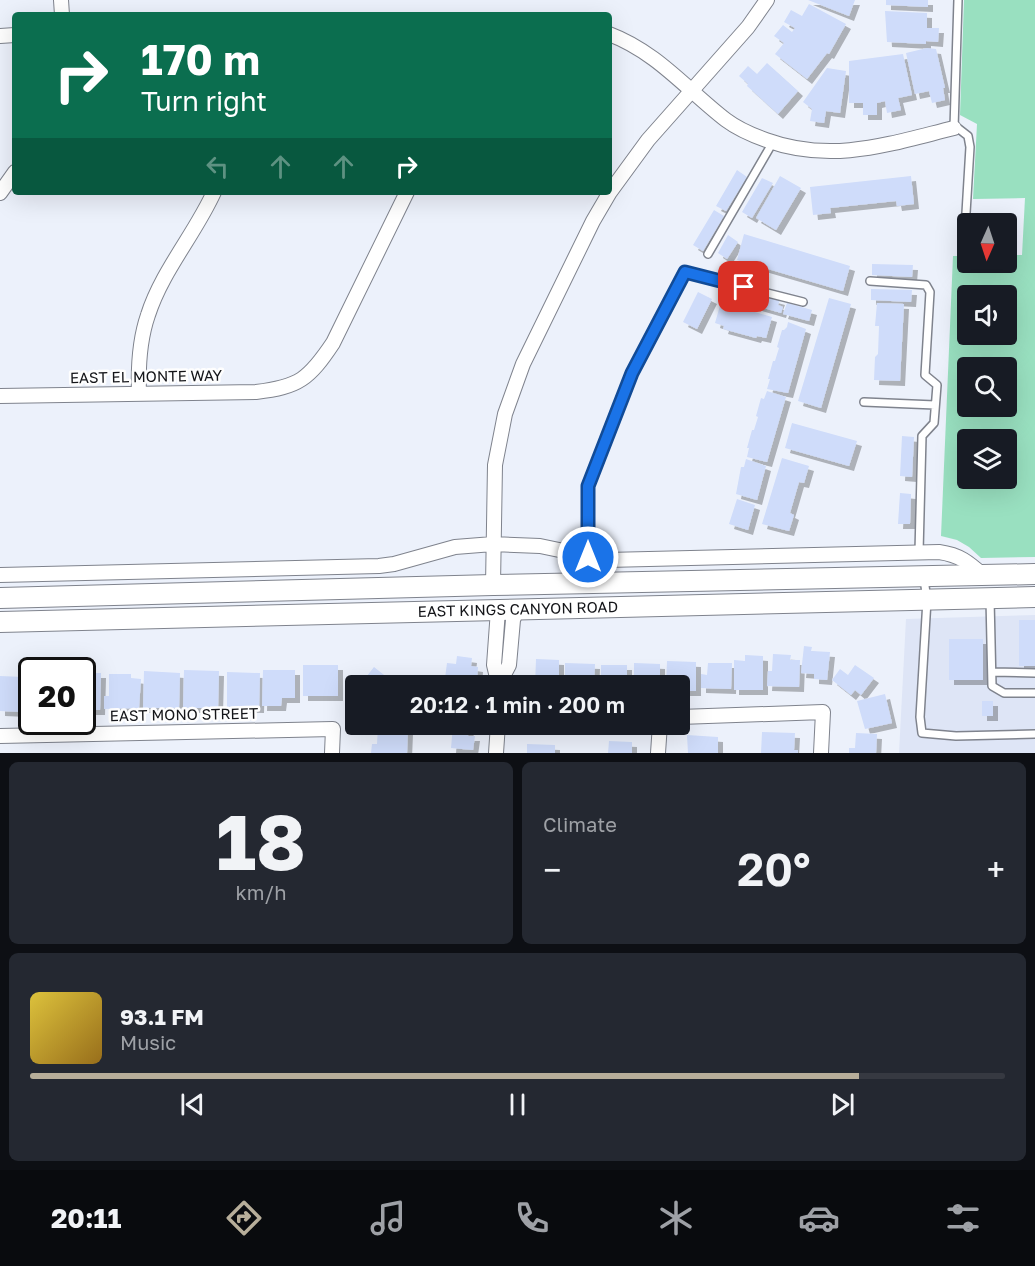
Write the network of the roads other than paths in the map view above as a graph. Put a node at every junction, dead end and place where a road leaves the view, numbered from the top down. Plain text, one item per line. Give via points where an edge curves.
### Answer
1 (767, 0) edge
2 (958, 0) edge
3 (612, 35) edge
4 (692, 91) junction
5 (954, 129) junction
6 (773, 142) junction
7 (12, 176) edge
8 (612, 190) edge
9 (0, 193) edge
10 (212, 195) edge
11 (406, 195) edge
12 (608, 195) edge
13 (966, 213) dead end
14 (708, 254) dead end
15 (870, 281) dead end
16 (803, 302) dead end
17 (139, 393) junction
18 (0, 396) edge
19 (864, 402) dead end
20 (935, 405) junction
21 (493, 544) junction
22 (919, 552) junction
23 (588, 557) junction
24 (1035, 574) edge
25 (0, 575) edge
26 (984, 576) junction
27 (923, 577) junction
28 (687, 582) junction
29 (493, 585) junction
30 (1035, 597) edge
31 (0, 598) edge
32 (990, 598) junction
33 (927, 600) junction
34 (507, 610) junction
35 (296, 614) junction
36 (0, 622) edge
37 (992, 672) junction
38 (1035, 673) edge
39 (496, 675) edge
40 (504, 675) edge
41 (1035, 693) edge
42 (690, 717) edge
43 (1035, 734) edge
44 (497, 735) edge
45 (659, 735) edge
46 (0, 736) edge
47 (332, 753) edge
48 (496, 753) edge
49 (658, 753) edge
50 (821, 753) edge

1 - 4 street
2 - 5 lane
3 - 4 street via 640,48
4 - 6 street via 727,121
4 - 8 street via 642,148
5 - 6 street via 853,151 814,151
5 - 13 lane via 968,136 970,147
6 - 14 lane
7 - 9 street
10 - 17 street via 148,313 139,355
11 - 17 street, EAST EL MONTE WAY via 333,343 308,376 291,385 256,392
12 - 21 street via 513,389 495,465
15 - 20 lane via 926,285 930,292 925,375 937,385
16 - 23 lane via 685,272 632,373 588,486
17 - 18 street, EAST EL MONTE WAY
19 - 20 lane
20 - 22 lane via 934,423 922,436
21 - 23 street via 540,546
21 - 25 street via 455,547 380,566
21 - 29 street
22 - 23 street via 607,560
22 - 26 street via 954,554
24 - 26 main road, EAST KINGS CANYON ROAD
26 - 27 main road, EAST KINGS CANYON ROAD
27 - 28 main road, EAST KINGS CANYON ROAD
27 - 33 lane
28 - 29 main road, EAST KINGS CANYON ROAD
28 - 34 main road via 652,594 520,599 505,603
29 - 31 main road, EAST KINGS CANYON ROAD
29 - 35 main road via 490,593 478,599 330,603
30 - 32 main road, EAST KINGS CANYON ROAD
32 - 33 main road, EAST KINGS CANYON ROAD
32 - 37 lane
33 - 34 main road, EAST KINGS CANYON ROAD
33 - 43 lane via 922,733
34 - 35 main road, EAST KINGS CANYON ROAD
34 - 39 street via 494,665
34 - 40 street via 513,620 509,665
35 - 36 main road, EAST KINGS CANYON ROAD
37 - 38 lane
37 - 41 lane via 992,686 1004,693
42 - 50 street via 823,712
44 - 48 street
45 - 49 street
46 - 47 street, EAST MONO STREET via 333,729

